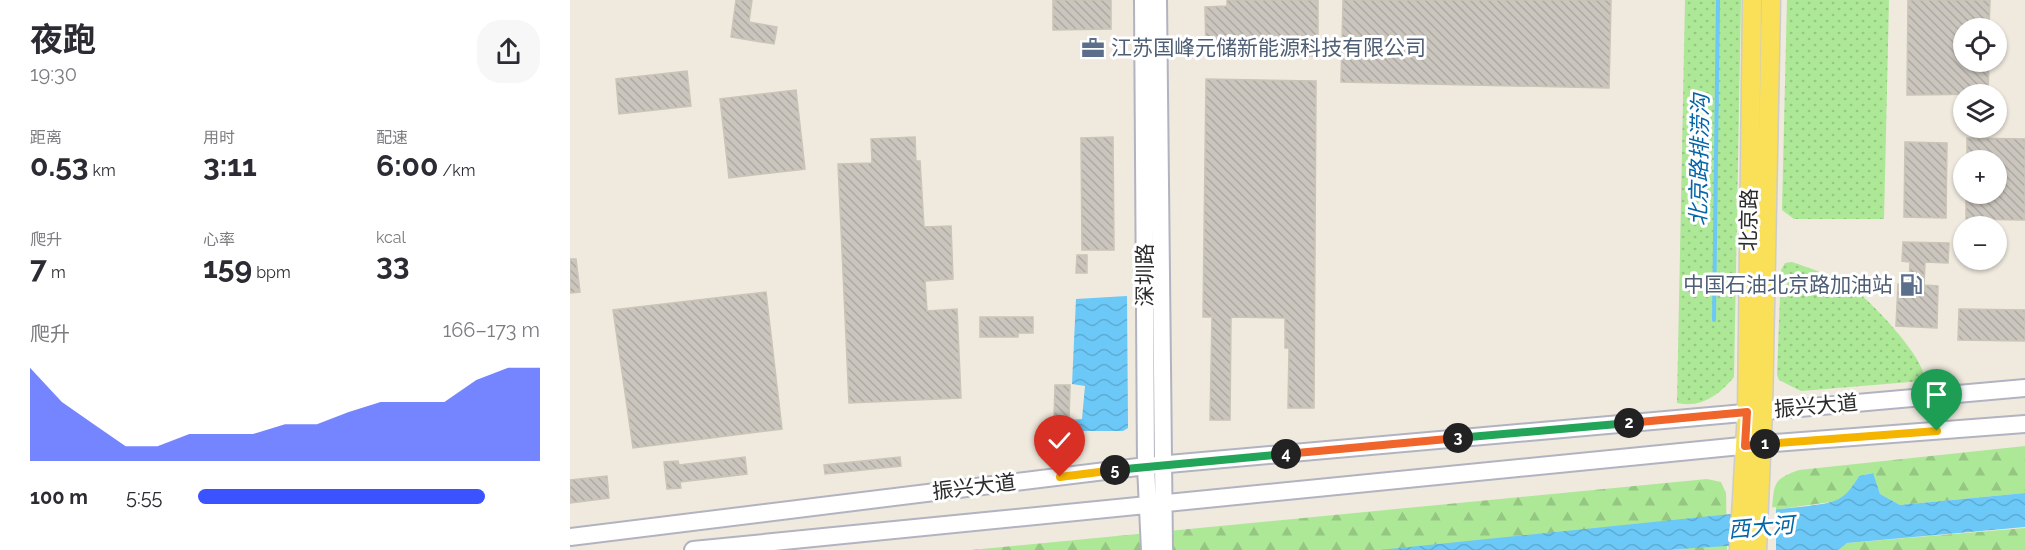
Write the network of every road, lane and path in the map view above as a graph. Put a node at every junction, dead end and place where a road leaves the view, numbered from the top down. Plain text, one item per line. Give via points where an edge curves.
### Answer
1 (1143, 0) edge
2 (1158, 0) edge
3 (1752, 0) edge
4 (1771, 0) edge
5 (2025, 388) edge
6 (1755, 411) junction
7 (2025, 424) edge
8 (1753, 445) junction
9 (1154, 465) junction
10 (1155, 505) junction
11 (1750, 511) junction
12 (570, 537) edge
13 (1157, 545) edge
14 (693, 550) edge
15 (1739, 550) edge
16 (1757, 550) edge

1 - 9 main road, 深圳路
2 - 9 main road, 深圳路
3 - 6 main road, 北京路
4 - 6 main road, 北京路
5 - 6 main road, 振兴大道
6 - 8 main road, 北京路
6 - 9 main road, 振兴大道
7 - 8 main road, 振兴大道
8 - 10 main road, 振兴大道
8 - 11 main road, 北京路
9 - 10 main road, 深圳路
9 - 12 main road, 振兴大道
10 - 13 main road, 深圳路
10 - 14 main road, 振兴大道
11 - 15 main road
11 - 16 main road

